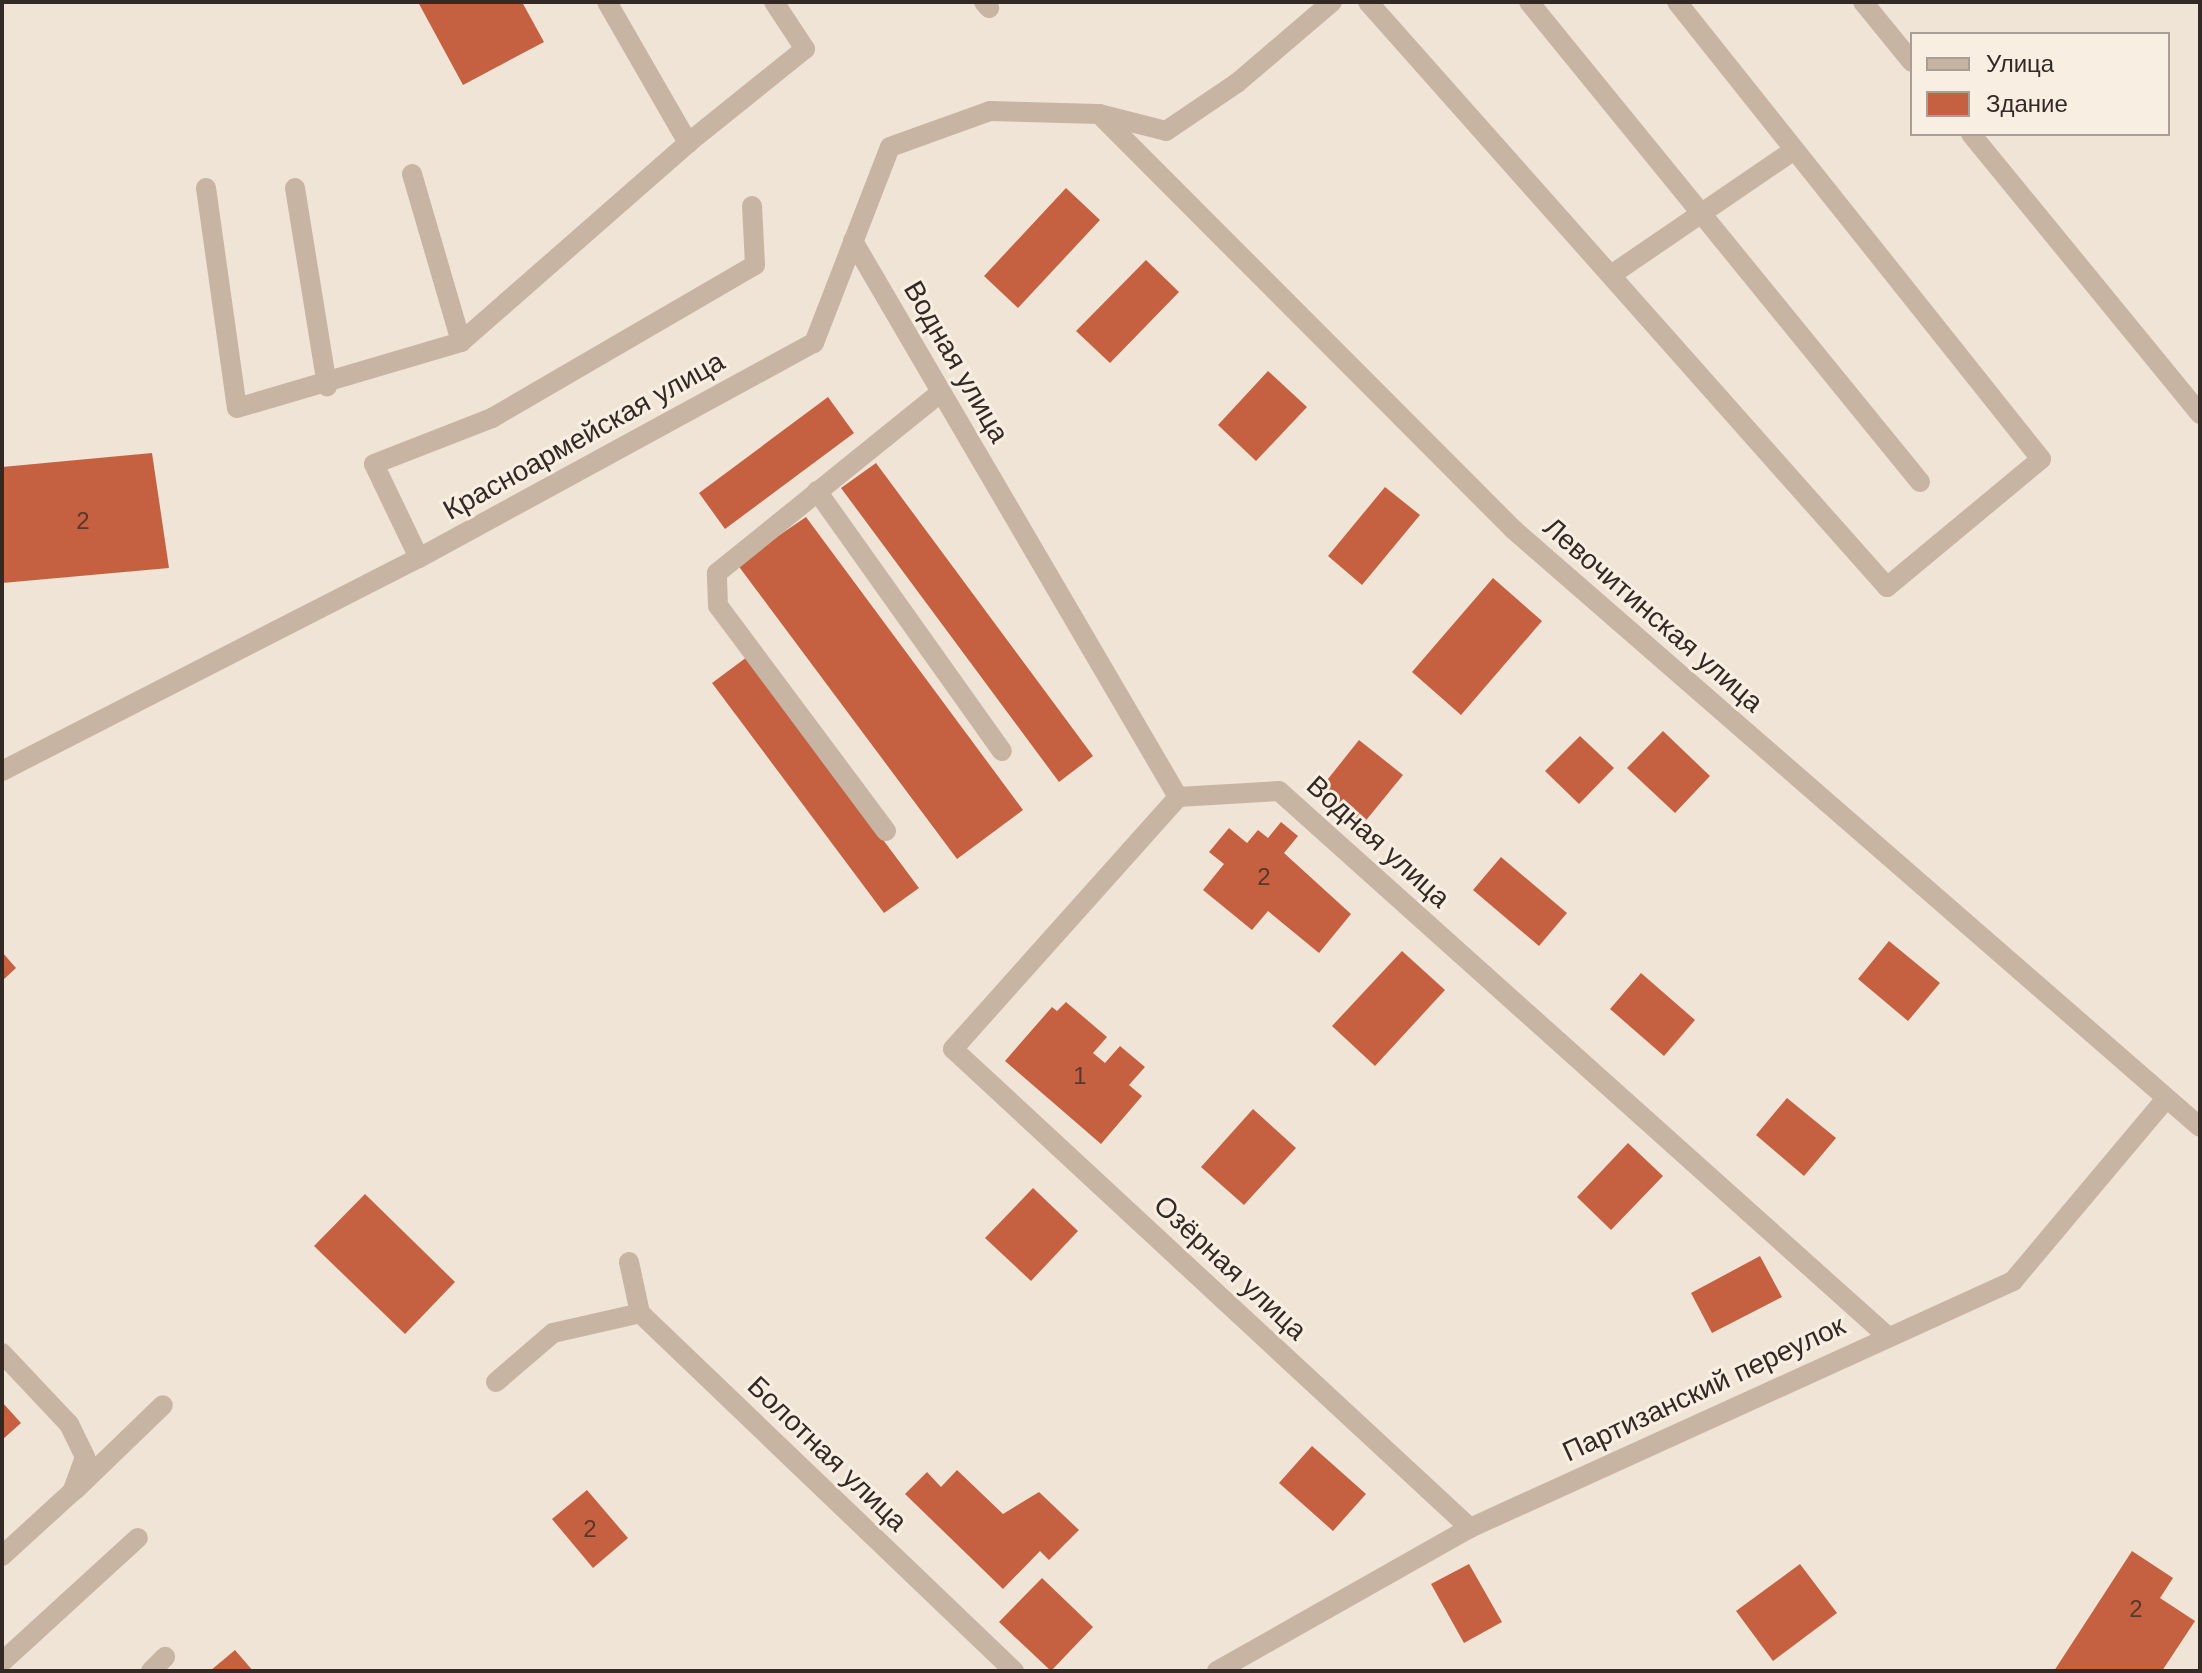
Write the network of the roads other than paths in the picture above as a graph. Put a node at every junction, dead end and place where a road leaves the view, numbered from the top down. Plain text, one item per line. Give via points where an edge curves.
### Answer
1 (607, 2) edge
2 (774, 2) edge
3 (1332, 2) edge
4 (1368, 2) edge
5 (1529, 2) edge
6 (1677, 2) edge
7 (1863, 2) edge
8 (1910, 60) edge
9 (1099, 114) junction
10 (1973, 136) edge
11 (688, 143) junction
12 (1794, 150) junction
13 (412, 174) dead end
14 (206, 188) dead end
15 (295, 188) dead end
16 (752, 206) dead end
17 (1705, 213) junction
18 (853, 241) junction
19 (1611, 275) junction
20 (461, 342) junction
21 (327, 386) junction
22 (941, 392) junction
23 (2200, 414) edge
24 (1920, 482) dead end
25 (817, 491) junction
26 (419, 558) junction
27 (1002, 751) dead end
28 (2, 771) edge
29 (1178, 797) junction
30 (886, 831) dead end
31 (2165, 1100) junction
32 (2200, 1127) edge
33 (629, 1262) dead end
34 (640, 1313) junction
35 (1887, 1336) junction
36 (2, 1353) edge
37 (496, 1382) dead end
38 (163, 1405) dead end
39 (72, 1492) junction
40 (1470, 1528) junction
41 (138, 1538) dead end
42 (2, 1556) edge
43 (2, 1662) edge
44 (1014, 1671) edge
45 (1217, 1671) edge

1 - 11 street
2 - 11 street via 805,49
3 - 9 street, Красноармейская улица via 1237,83 1166,131
4 - 19 street
5 - 17 street
6 - 12 street
7 - 8 street
9 - 18 street, Красноармейская улица via 990,111 890,147
9 - 31 street, Левочитинская улица via 1514,530
10 - 23 street
11 - 20 street
12 - 17 street
12 - 19 street via 2041,459 1887,587
13 - 20 street
14 - 21 street via 237,408
15 - 21 street
16 - 26 street via 755,265 492,418 374,464
17 - 19 street
17 - 24 street
18 - 22 street, Водная улица
18 - 26 street, Красноармейская улица via 814,343
20 - 21 street
22 - 25 street
22 - 29 street, Водная улица
25 - 27 street
25 - 30 street via 717,573 718,606
26 - 28 street, Красноармейская улица
29 - 35 street, Водная улица via 1279,791
29 - 40 street, Озёрная улица via 953,1049
31 - 32 street, Левочитинская улица
31 - 35 street, Партизанский переулок via 2013,1281
33 - 34 street
34 - 37 street via 553,1333
34 - 44 street, Болотная улица
35 - 40 street, Партизанский переулок
36 - 39 street via 69,1424 85,1457
38 - 39 street
39 - 42 street
40 - 45 street, Партизанский переулок
41 - 43 street

